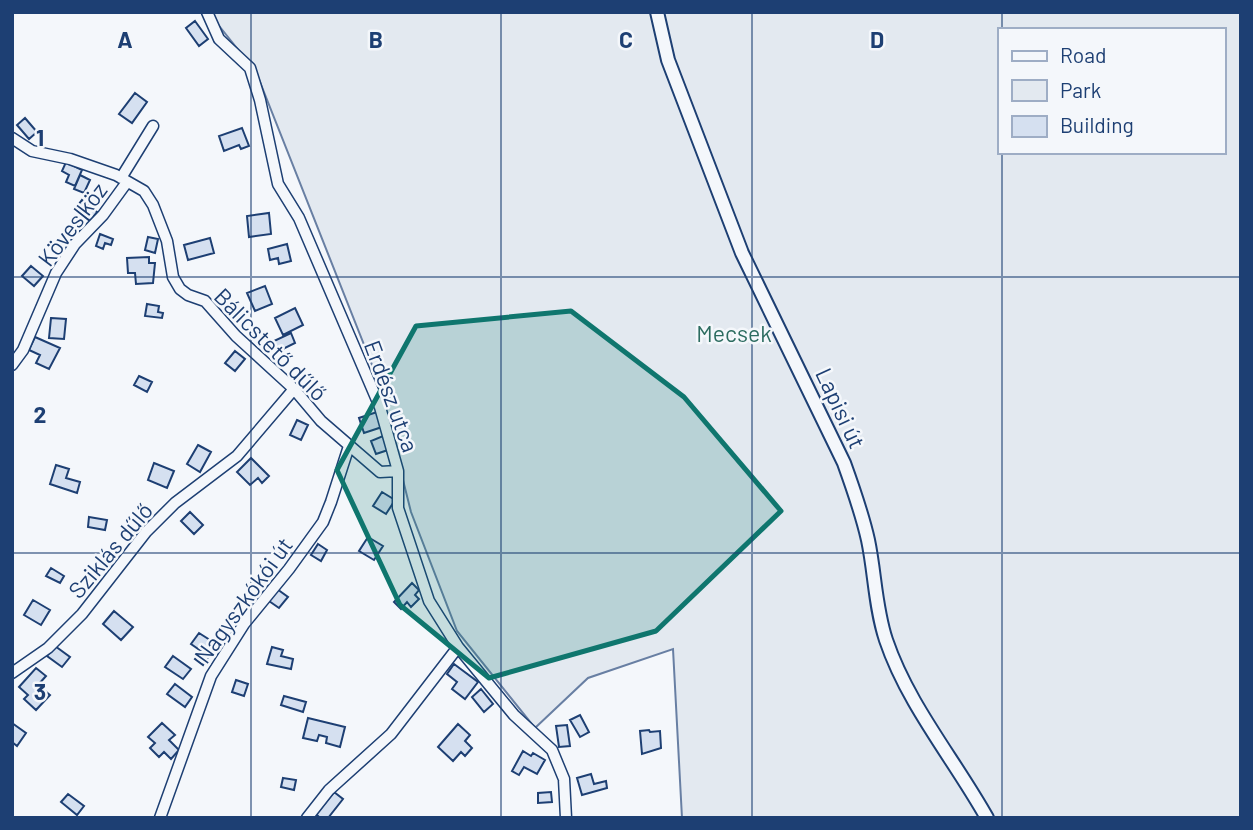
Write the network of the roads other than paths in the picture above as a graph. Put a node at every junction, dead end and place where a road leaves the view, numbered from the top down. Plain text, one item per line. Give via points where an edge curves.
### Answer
1 (207, 12) edge
2 (657, 12) edge
3 (153, 126) dead end
4 (12, 138) edge
5 (124, 180) junction
6 (12, 366) edge
7 (294, 389) junction
8 (349, 446) junction
9 (398, 471) junction
10 (458, 648) junction
11 (12, 673) edge
12 (160, 818) edge
13 (307, 818) edge
14 (566, 818) edge
15 (987, 818) edge

1 - 9 street, Erdész utca via 219,39 250,68 278,184 299,218 380,407
2 - 15 street, Lapisi út via 668,60 742,253 854,490 886,641 911,695
3 - 5 street, Köves köz
4 - 5 street, Bálicstető dűlő via 33,151 70,159
5 - 6 street, Köves köz via 103,215 56,273
5 - 7 street, Bálicstető dűlő via 144,191 153,205 180,289 205,301
7 - 8 street, Bálicstető dűlő
7 - 11 street, Sziklás dűlő via 237,456 175,503 146,532 82,614 48,648
8 - 9 street, Bálicstető dűlő via 380,471
8 - 12 street, Nagyszkókói út via 323,522 244,624 211,676
9 - 10 street, Erdész utca via 398,508 429,601
10 - 13 street via 391,734 329,790
10 - 14 street, Erdész utca via 514,715 552,750 564,779

